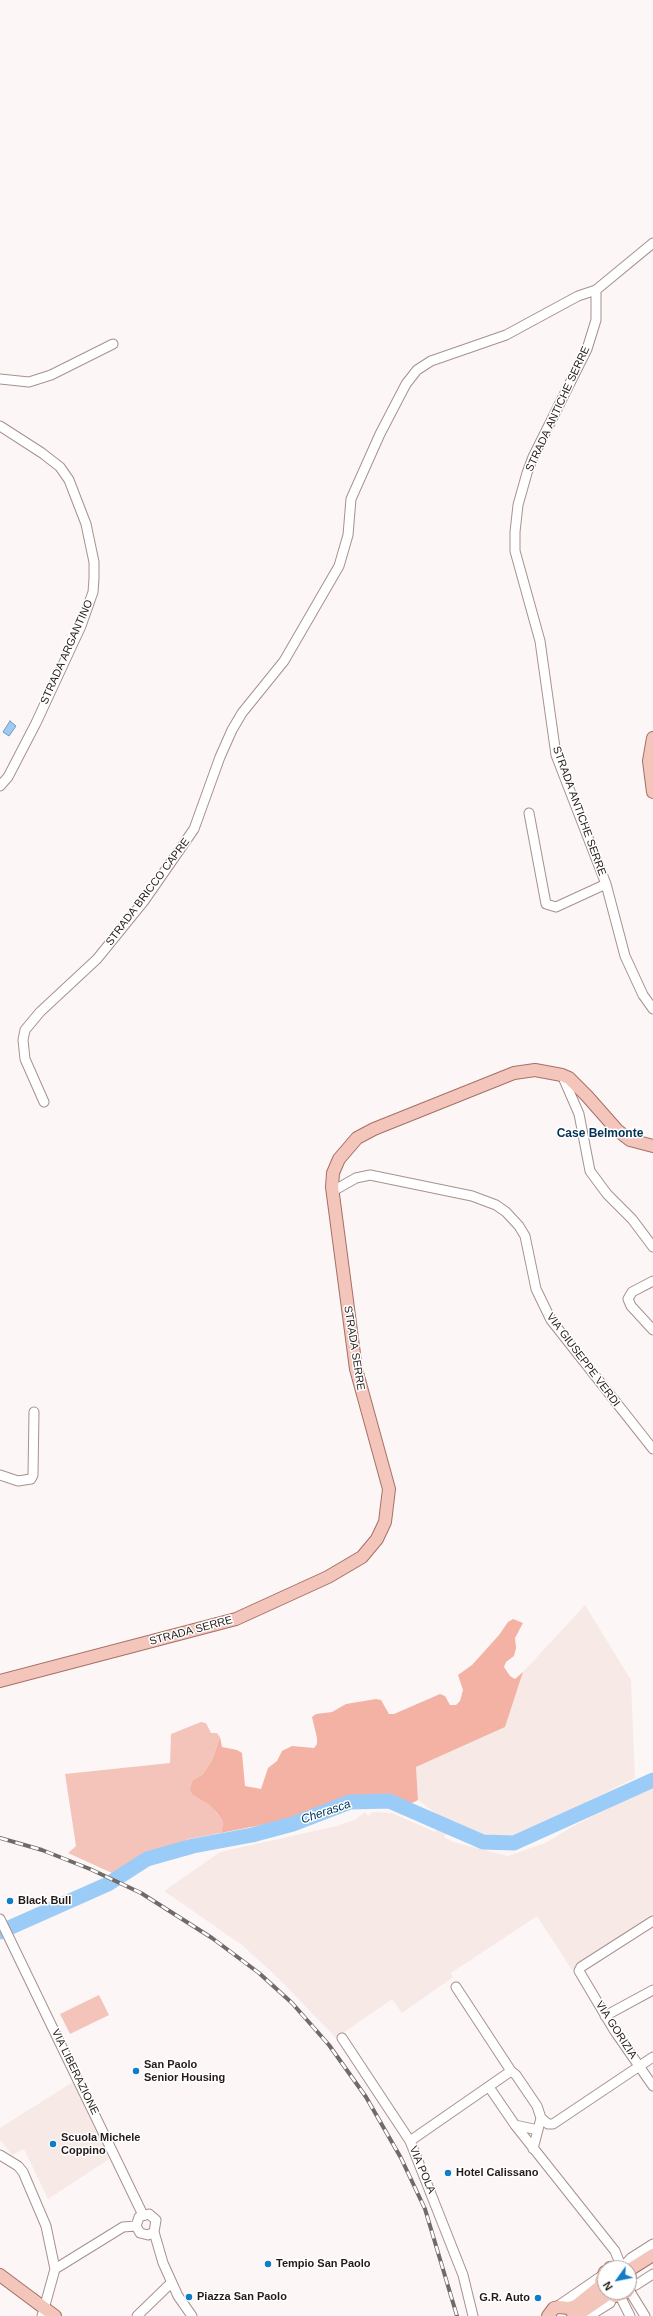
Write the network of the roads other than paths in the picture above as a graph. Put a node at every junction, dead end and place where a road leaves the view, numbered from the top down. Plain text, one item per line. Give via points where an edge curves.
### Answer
1 (653, 243) edge
2 (596, 290) junction
3 (113, 344) dead end
4 (0, 379) edge
5 (0, 426) edge
6 (653, 738) edge
7 (0, 786) edge
8 (653, 792) edge
9 (529, 813) dead end
10 (606, 884) junction
11 (653, 1009) edge
12 (562, 1075) junction
13 (44, 1102) dead end
14 (653, 1146) edge
15 (333, 1191) junction
16 (653, 1247) edge
17 (653, 1281) edge
18 (653, 1330) edge
19 (34, 1412) dead end
20 (653, 1449) edge
21 (0, 1474) edge
22 (0, 1681) edge
23 (0, 1919) edge
24 (653, 1921) edge
25 (456, 1987) dead end
26 (653, 1990) edge
27 (605, 2016) junction
28 (342, 2038) dead end
29 (653, 2057) edge
30 (639, 2066) junction
31 (511, 2071) junction
32 (653, 2086) edge
33 (489, 2087) junction
34 (541, 2118) junction
35 (514, 2125) junction
36 (538, 2130) junction
37 (410, 2141) junction
38 (528, 2147) junction
39 (0, 2155) edge
40 (574, 2200) junction
41 (566, 2206) dead end
42 (143, 2214) junction
43 (133, 2226) junction
44 (150, 2233) junction
45 (653, 2244) edge
46 (653, 2255) edge
47 (619, 2260) edge
48 (630, 2260) edge
49 (653, 2263) edge
50 (637, 2267) edge
51 (55, 2269) junction
52 (637, 2272) edge
53 (653, 2274) edge
54 (0, 2275) edge
55 (171, 2282) junction
56 (637, 2284) edge
57 (597, 2292) edge
58 (597, 2297) edge
59 (611, 2300) edge
60 (624, 2300) edge
61 (632, 2300) edge
62 (44, 2311) edge
63 (552, 2312) edge
64 (574, 2313) edge
65 (55, 2316) edge
66 (136, 2316) edge
67 (192, 2316) edge
68 (473, 2316) edge
69 (589, 2316) edge
70 (630, 2316) edge
71 (645, 2316) edge

1 - 2 street
2 - 10 street, STRADA ANTICHE SERRE via 596,320 588,348 533,457 518,505 515,551 540,641 556,755
2 - 13 street, STRADA BRICCO CAPRE via 578,296 506,335 431,361 417,370 406,384 351,499 348,535 340,566 284,661 235,725 220,757 192,833 144,901 97,959 40,1012 26,1030 23,1040 25,1059
3 - 4 street via 58,372 29,382
5 - 7 street, STRADA ARGANTINO via 60,467 69,480 86,524 94,562 94,579 93,592 81,626 36,723 8,777
6 - 8 main road via 649,761
9 - 10 street via 546,904 556,907
10 - 11 street, STRADA ANTICHE SERRE via 625,956 643,995
12 - 14 main road, STRADA SERRE via 578,1086 617,1130 630,1140
12 - 15 main road, STRADA SERRE via 535,1070 514,1074 366,1133 350,1144 339,1159 333,1173
12 - 16 street via 579,1114 590,1170 606,1194 632,1219
15 - 20 street, VIA GIUSEPPE VERDI via 356,1178 370,1175 472,1196 496,1205 506,1212 520,1226 525,1236 536,1289 548,1316
15 - 22 main road, STRADA SERRE via 356,1369 389,1489 385,1522 377,1539 362,1557 328,1577 236,1619
17 - 18 street via 632,1292 628,1299 631,1306
19 - 21 street via 31,1479 18,1481
23 - 42 street, VIA LIBERAZIONE
24 - 27 street, VIA GORIZIA via 581,1967 580,1974
25 - 31 street
26 - 27 street
27 - 30 street, VIA GORIZIA
28 - 37 street, VIA POLA
29 - 30 street
30 - 32 street, VIA GORIZIA
30 - 34 street via 553,2124 548,2124
31 - 33 street
31 - 34 street via 526,2088
33 - 35 street
33 - 37 street
34 - 36 street
35 - 36 street
35 - 38 street
36 - 38 street
37 - 68 street, VIA POLA via 463,2276
38 - 40 street
39 - 51 street via 18,2166 28,2182 46,2226
40 - 41 street
40 - 47 street via 615,2251
42 - 43 street
42 - 44 street via 151,2215 157,2224
43 - 44 street via 140,2233
43 - 51 street via 122,2227
44 - 55 street
45 - 48 street
46 - 50 main road
49 - 52 main road
51 - 62 street
53 - 56 street
54 - 62 main road
55 - 66 street
55 - 67 street
57 - 63 street
58 - 64 main road
59 - 69 street
60 - 70 street
61 - 71 street
62 - 65 main road
63 - 64 main road via 559,2306

